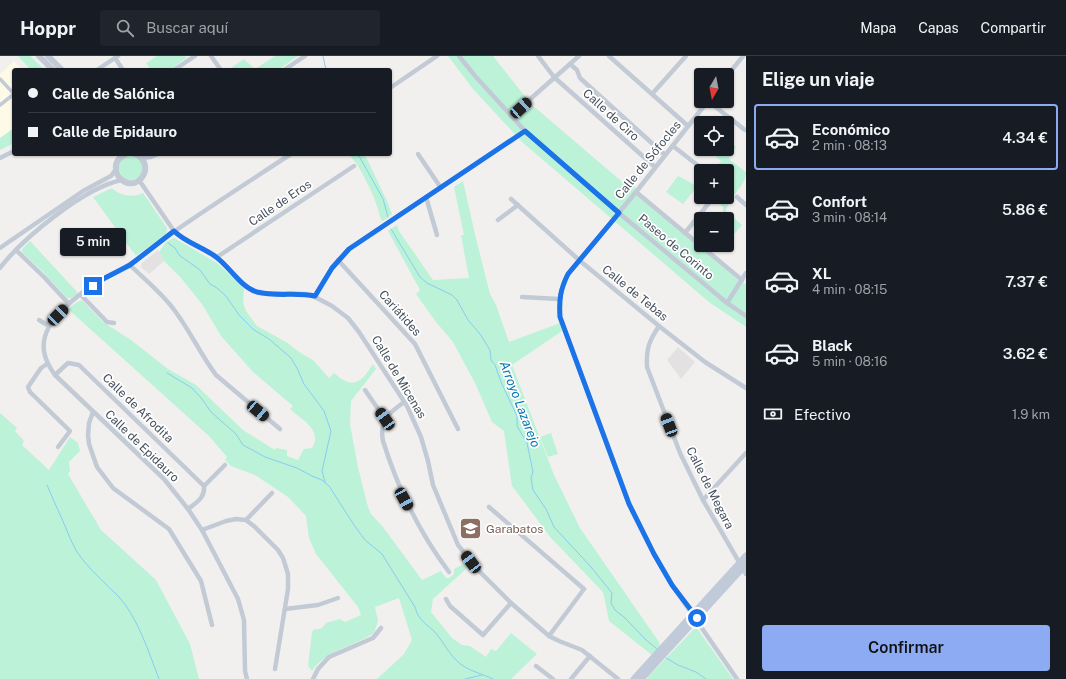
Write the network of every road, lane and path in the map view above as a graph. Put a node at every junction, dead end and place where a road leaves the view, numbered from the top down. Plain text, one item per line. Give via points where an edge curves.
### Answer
1 (39, 56) edge
2 (48, 56) edge
3 (195, 56) edge
4 (211, 56) edge
5 (305, 56) edge
6 (437, 56) edge
7 (459, 56) edge
8 (538, 56) edge
9 (579, 56) edge
10 (609, 56) edge
11 (686, 56) edge
12 (116, 57) edge
13 (743, 57) edge
14 (616, 58) edge
15 (570, 64) junction
16 (51, 68) edge
17 (60, 68) edge
18 (100, 68) edge
19 (122, 68) edge
20 (177, 68) edge
21 (219, 68) edge
22 (287, 68) edge
23 (734, 68) edge
24 (554, 77) junction
25 (0, 79) edge
26 (392, 87) edge
27 (12, 92) edge
28 (652, 94) junction
29 (12, 96) edge
30 (0, 106) edge
31 (702, 108) edge
32 (717, 108) edge
33 (511, 116) junction
34 (688, 126) junction
35 (745, 130) dead end
36 (525, 131) junction
37 (672, 146) junction
38 (12, 152) edge
39 (418, 154) dead end
40 (665, 155) junction
41 (138, 156) edge
42 (154, 156) edge
43 (288, 156) edge
44 (118, 157) edge
45 (0, 158) edge
46 (142, 158) junction
47 (696, 164) edge
48 (354, 166) dead end
49 (655, 167) junction
50 (116, 169) junction
51 (122, 180) junction
52 (139, 180) junction
53 (441, 188) junction
54 (636, 192) junction
55 (426, 197) junction
56 (737, 197) dead end
57 (511, 199) dead end
58 (708, 204) edge
59 (746, 205) edge
60 (518, 206) junction
61 (619, 213) junction
62 (498, 220) dead end
63 (26, 229) junction
64 (174, 231) junction
65 (685, 232) junction
66 (437, 235) dead end
67 (31, 236) junction
68 (0, 248) edge
69 (16, 250) junction
70 (217, 257) junction
71 (338, 260) junction
72 (579, 260) junction
73 (130, 265) junction
74 (0, 268) edge
75 (746, 273) edge
76 (742, 280) junction
77 (80, 295) junction
78 (315, 296) junction
79 (522, 297) dead end
80 (559, 299) junction
81 (727, 303) junction
82 (69, 304) junction
83 (746, 316) edge
84 (39, 320) dead end
85 (114, 323) dead end
86 (50, 326) junction
87 (659, 326) junction
88 (47, 364) junction
89 (55, 375) junction
90 (746, 388) edge
91 (365, 390) dead end
92 (404, 402) junction
93 (93, 412) junction
94 (385, 419) junction
95 (280, 429) dead end
96 (458, 429) dead end
97 (58, 447) dead end
98 (746, 453) edge
99 (225, 465) dead end
100 (204, 486) junction
101 (272, 493) dead end
102 (703, 500) junction
103 (489, 507) dead end
104 (188, 509) junction
105 (246, 520) junction
106 (202, 530) junction
107 (746, 556) edge
108 (743, 567) edge
109 (449, 572) dead end
110 (338, 598) dead end
111 (446, 600) dead end
112 (511, 604) junction
113 (285, 609) junction
114 (695, 616) junction
115 (212, 625) dead end
116 (381, 628) dead end
117 (550, 636) junction
118 (590, 656) junction
119 (536, 666) dead end
120 (275, 669) dead end
121 (247, 679) edge
122 (313, 679) edge
123 (553, 679) edge
124 (571, 679) edge
125 (618, 679) edge
126 (634, 679) edge
127 (641, 679) edge
128 (737, 679) edge

1 - 16 street
2 - 17 street
3 - 20 street
4 - 21 street
5 - 22 street
6 - 26 street
7 - 33 street, Paseo de Corinto
8 - 24 street, Calle de Ciro
9 - 15 street
10 - 14 street
11 - 28 street
12 - 18 street
12 - 19 street
13 - 23 street
14 - 28 street
15 - 24 street
15 - 40 street via 577,70 580,78
24 - 33 street
24 - 49 street, Calle de Ciro
25 - 27 street
28 - 34 street
29 - 30 street
31 - 34 street, Calle de Sófocles
32 - 35 street
33 - 36 street, Paseo de Corinto
34 - 37 street, Calle de Sófocles
36 - 53 street
36 - 61 street, Paseo de Corinto
37 - 40 street, Calle de Sófocles
37 - 47 street
38 - 45 street
39 - 53 street
40 - 49 street, Calle de Sófocles
41 - 46 street
42 - 46 street
43 - 64 street, Calle de Epidauro
44 - 50 street
46 - 52 street via 146,169
48 - 70 street, Calle de Eros
49 - 54 street, Calle de Sófocles
50 - 51 street
50 - 63 street via 110,176
51 - 52 street via 130,183
51 - 67 street via 114,181 85,196
52 - 64 street, Calle de Micenas
53 - 55 street
54 - 61 street, Calle de Sófocles
54 - 65 street
55 - 66 street
55 - 71 street via 349,249
56 - 59 street
57 - 60 street, Calle de Tebas
58 - 65 street
60 - 62 street
60 - 72 street, Calle de Tebas
61 - 72 street, Calle de Sófocles
61 - 81 street, Paseo de Corinto
63 - 67 street
63 - 68 street
64 - 70 street, Calle de Micenas
64 - 73 street, Calle de Epidauro
65 - 76 street
67 - 69 street
69 - 74 street
69 - 82 street
70 - 78 street, Calle de Micenas via 253,291
71 - 78 street
71 - 96 street, Cariátides via 415,344
72 - 80 street, Calle de Sófocles via 562,285
72 - 87 street, Calle de Tebas
73 - 77 street, Calle de Epidauro
73 - 95 street via 165,297 216,375
75 - 76 street
76 - 81 street
77 - 82 street, Calle de Epidauro
77 - 85 street via 107,322
78 - 92 street, Calle de Micenas via 342,313 352,323
79 - 80 street
80 - 114 street via 560,317 629,504 672,585
81 - 83 street, Paseo de Corinto
82 - 86 street, Calle de Epidauro
84 - 86 street
86 - 88 street, Calle de Epidauro via 44,342
87 - 90 street, Calle de Tebas via 705,362
87 - 102 street, Calle de Megara via 650,339 646,354 647,367 680,453
88 - 89 street, Calle de Epidauro
88 - 97 street via 41,368 28,387 30,392 70,431
89 - 93 street, Calle de Epidauro
89 - 100 street, Calle de Afrodita via 68,363 79,365
91 - 94 street
92 - 94 street
92 - 112 street, Calle de Micenas via 418,428 433,485 456,540 477,569
93 - 104 street, Calle de Epidauro via 164,479
93 - 115 street via 88,435 97,467 113,488 169,529 201,581
94 - 109 street via 383,442 404,499 433,552
98 - 102 street
99 - 100 street
100 - 104 street via 202,498
101 - 105 street
102 - 108 street, Calle de Megara
103 - 117 street via 584,589
104 - 106 street, Calle de Epidauro
105 - 106 street via 226,521
105 - 113 street via 283,558 288,574
106 - 121 street, Calle de Epidauro via 238,598 244,620
107 - 108 main road
108 - 114 main road
110 - 113 street via 318,605
111 - 112 street via 483,635
112 - 117 street, Calle de Micenas
113 - 120 street
114 - 126 main road
114 - 127 main road
114 - 128 street
116 - 122 street via 373,638 329,657
117 - 118 street, Calle de Micenas
118 - 124 street
118 - 125 street, Calle de Micenas
119 - 123 street

